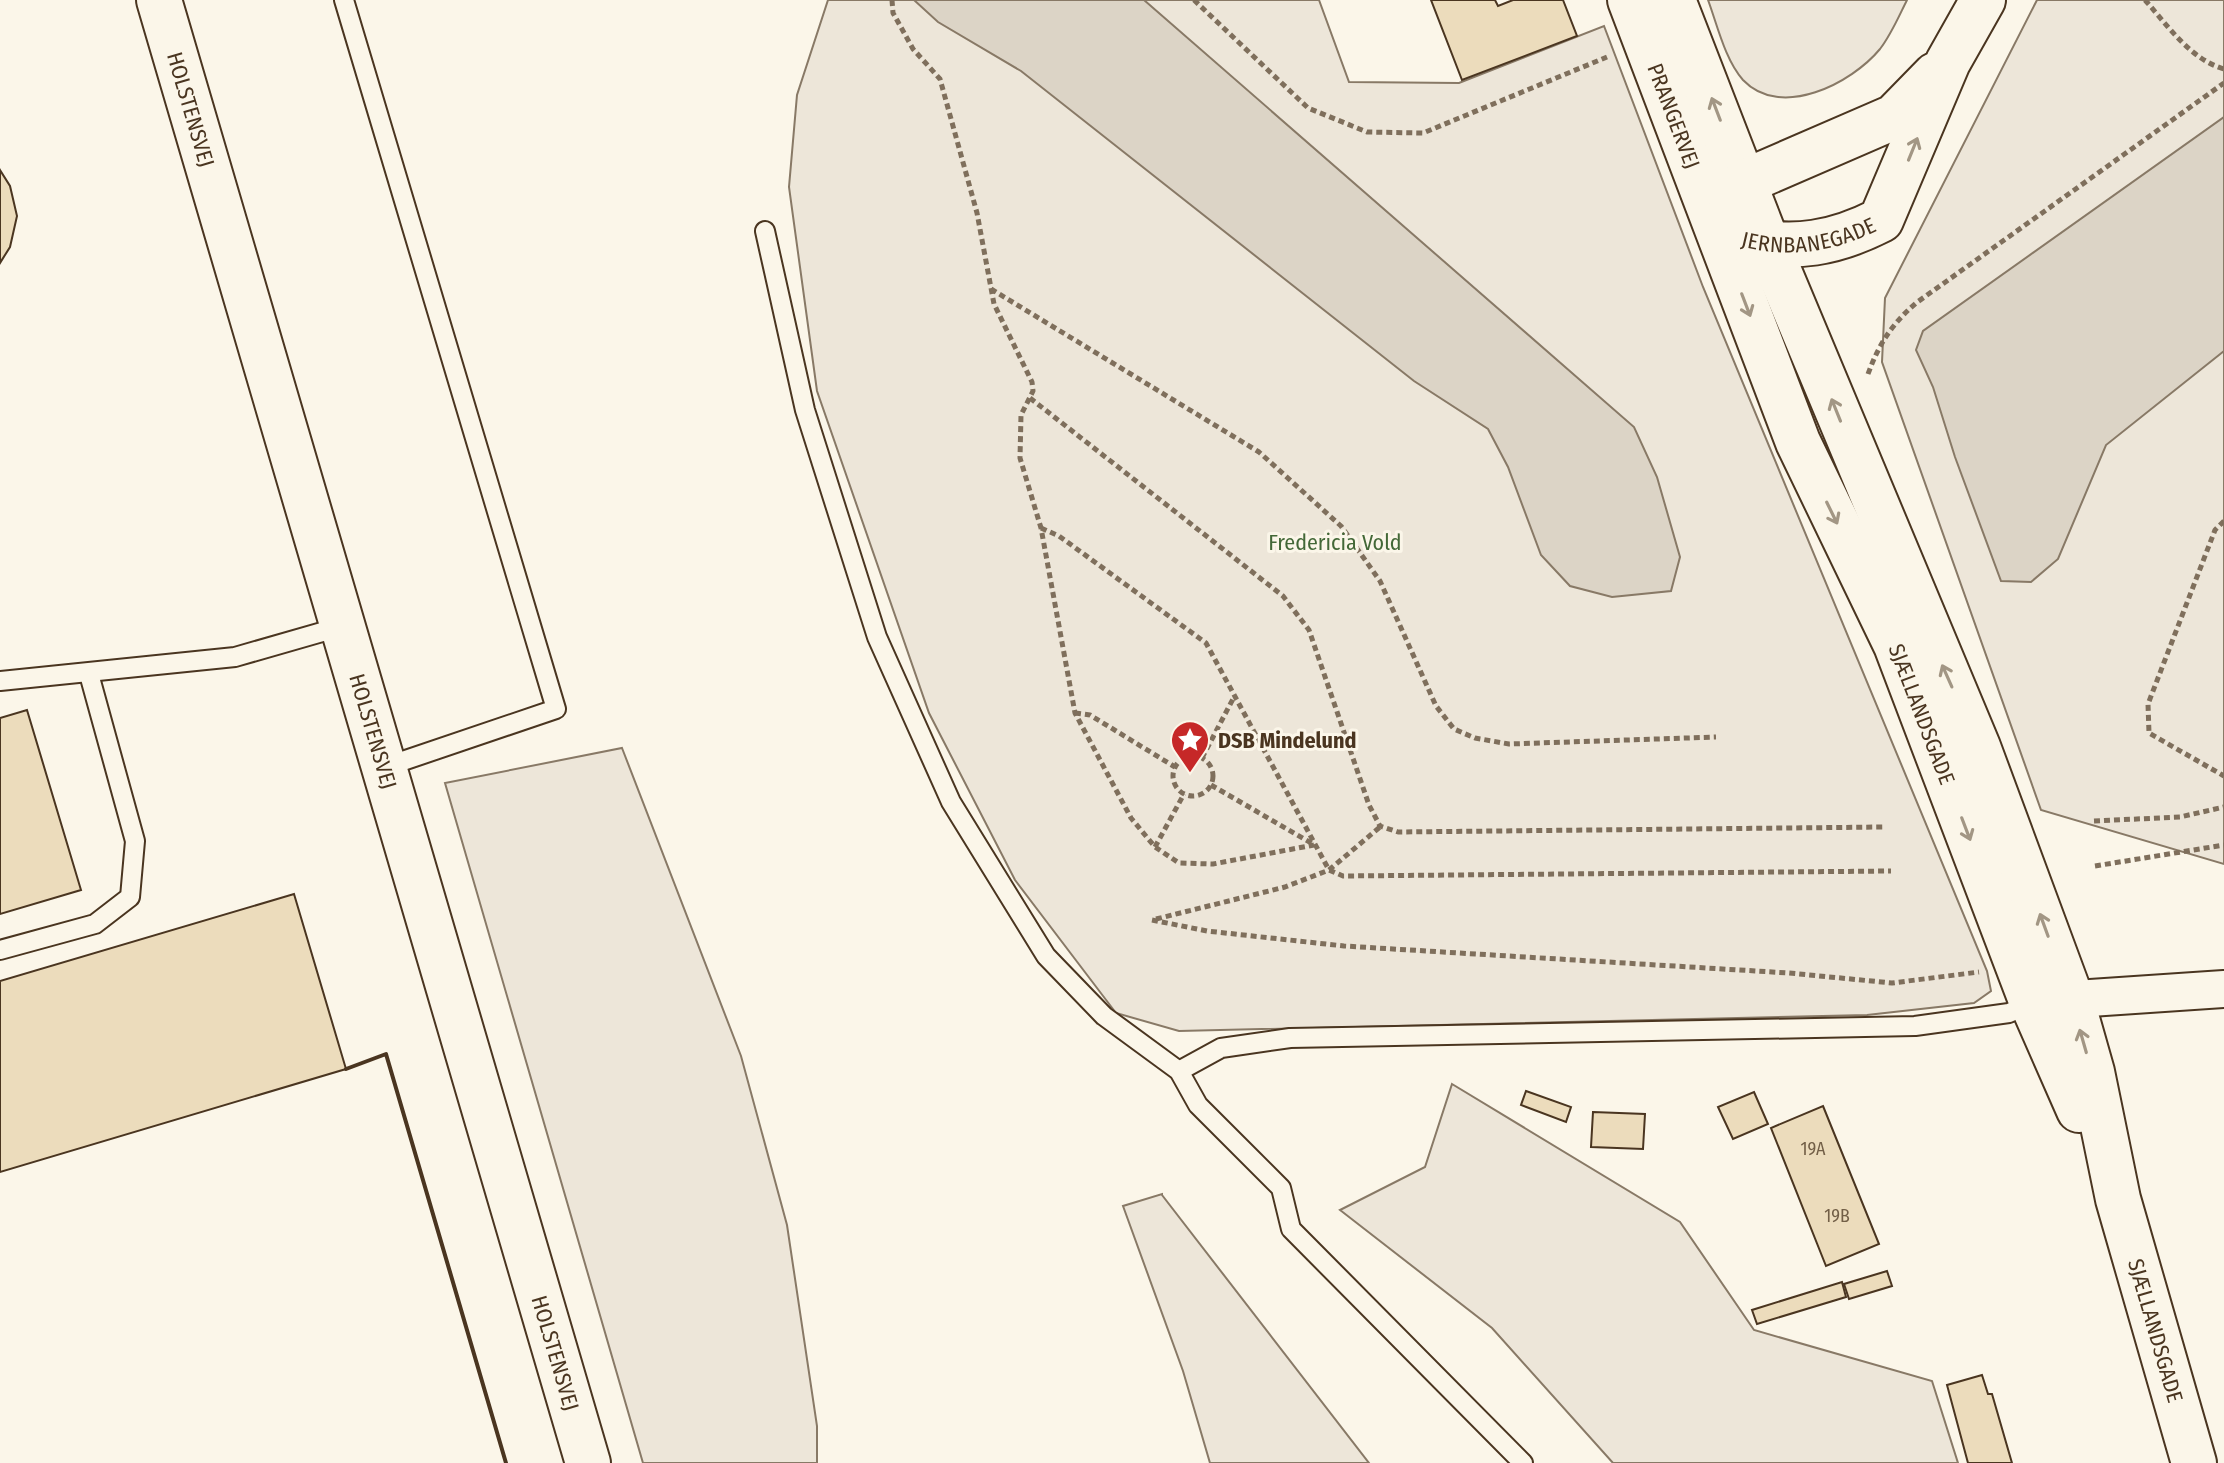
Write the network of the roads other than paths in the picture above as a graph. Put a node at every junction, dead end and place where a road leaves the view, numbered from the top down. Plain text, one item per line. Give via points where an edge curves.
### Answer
1 (159, 0) edge
2 (344, 0) edge
3 (1630, 0) edge
4 (1673, 0) edge
5 (1983, 0) edge
6 (1948, 62) junction
7 (1744, 182) junction
8 (765, 231) dead end
9 (1718, 232) junction
10 (1768, 245) junction
11 (343, 626) junction
12 (89, 674) junction
13 (0, 681) edge
14 (385, 767) junction
15 (0, 950) edge
16 (2224, 989) edge
17 (2052, 1000) junction
18 (1179, 1071) junction
19 (588, 1463) edge
20 (1523, 1463) edge
21 (2194, 1463) edge

1 - 11 street, HOLSTENSVEJ
2 - 14 lane via 556,709
3 - 9 street, PRANGERVEJ
7 -> 4 street, PRANGERVEJ
5 - 6 street, JERNBANEGADE
6 - 7 street, JERNBANEGADE via 1894,117
10 -> 6 street, JERNBANEGADE via 1819,244 1881,220
7 - 9 street, JERNBANEGADE
7 - 10 street, PRANGERVEJ
8 - 18 lane via 805,410 877,637 951,802 1046,956 1104,1016
9 - 10 street, JERNBANEGADE
9 -> 17 street, SJÆLLANDSGADE via 1798,442 1896,645
17 -> 10 street, SJÆLLANDSGADE via 1978,747
11 - 12 lane via 235,657
11 - 14 street, HOLSTENSVEJ
12 - 13 lane
12 - 15 lane via 135,841 130,897 95,924
14 - 19 street, HOLSTENSVEJ
16 - 17 street
17 - 18 lane via 2009,1013 1915,1026 1290,1038 1221,1048
17 - 21 street, SJÆLLANDSGADE via 2092,1072 2118,1199
18 - 20 lane via 1198,1105 1281,1188 1291,1229

